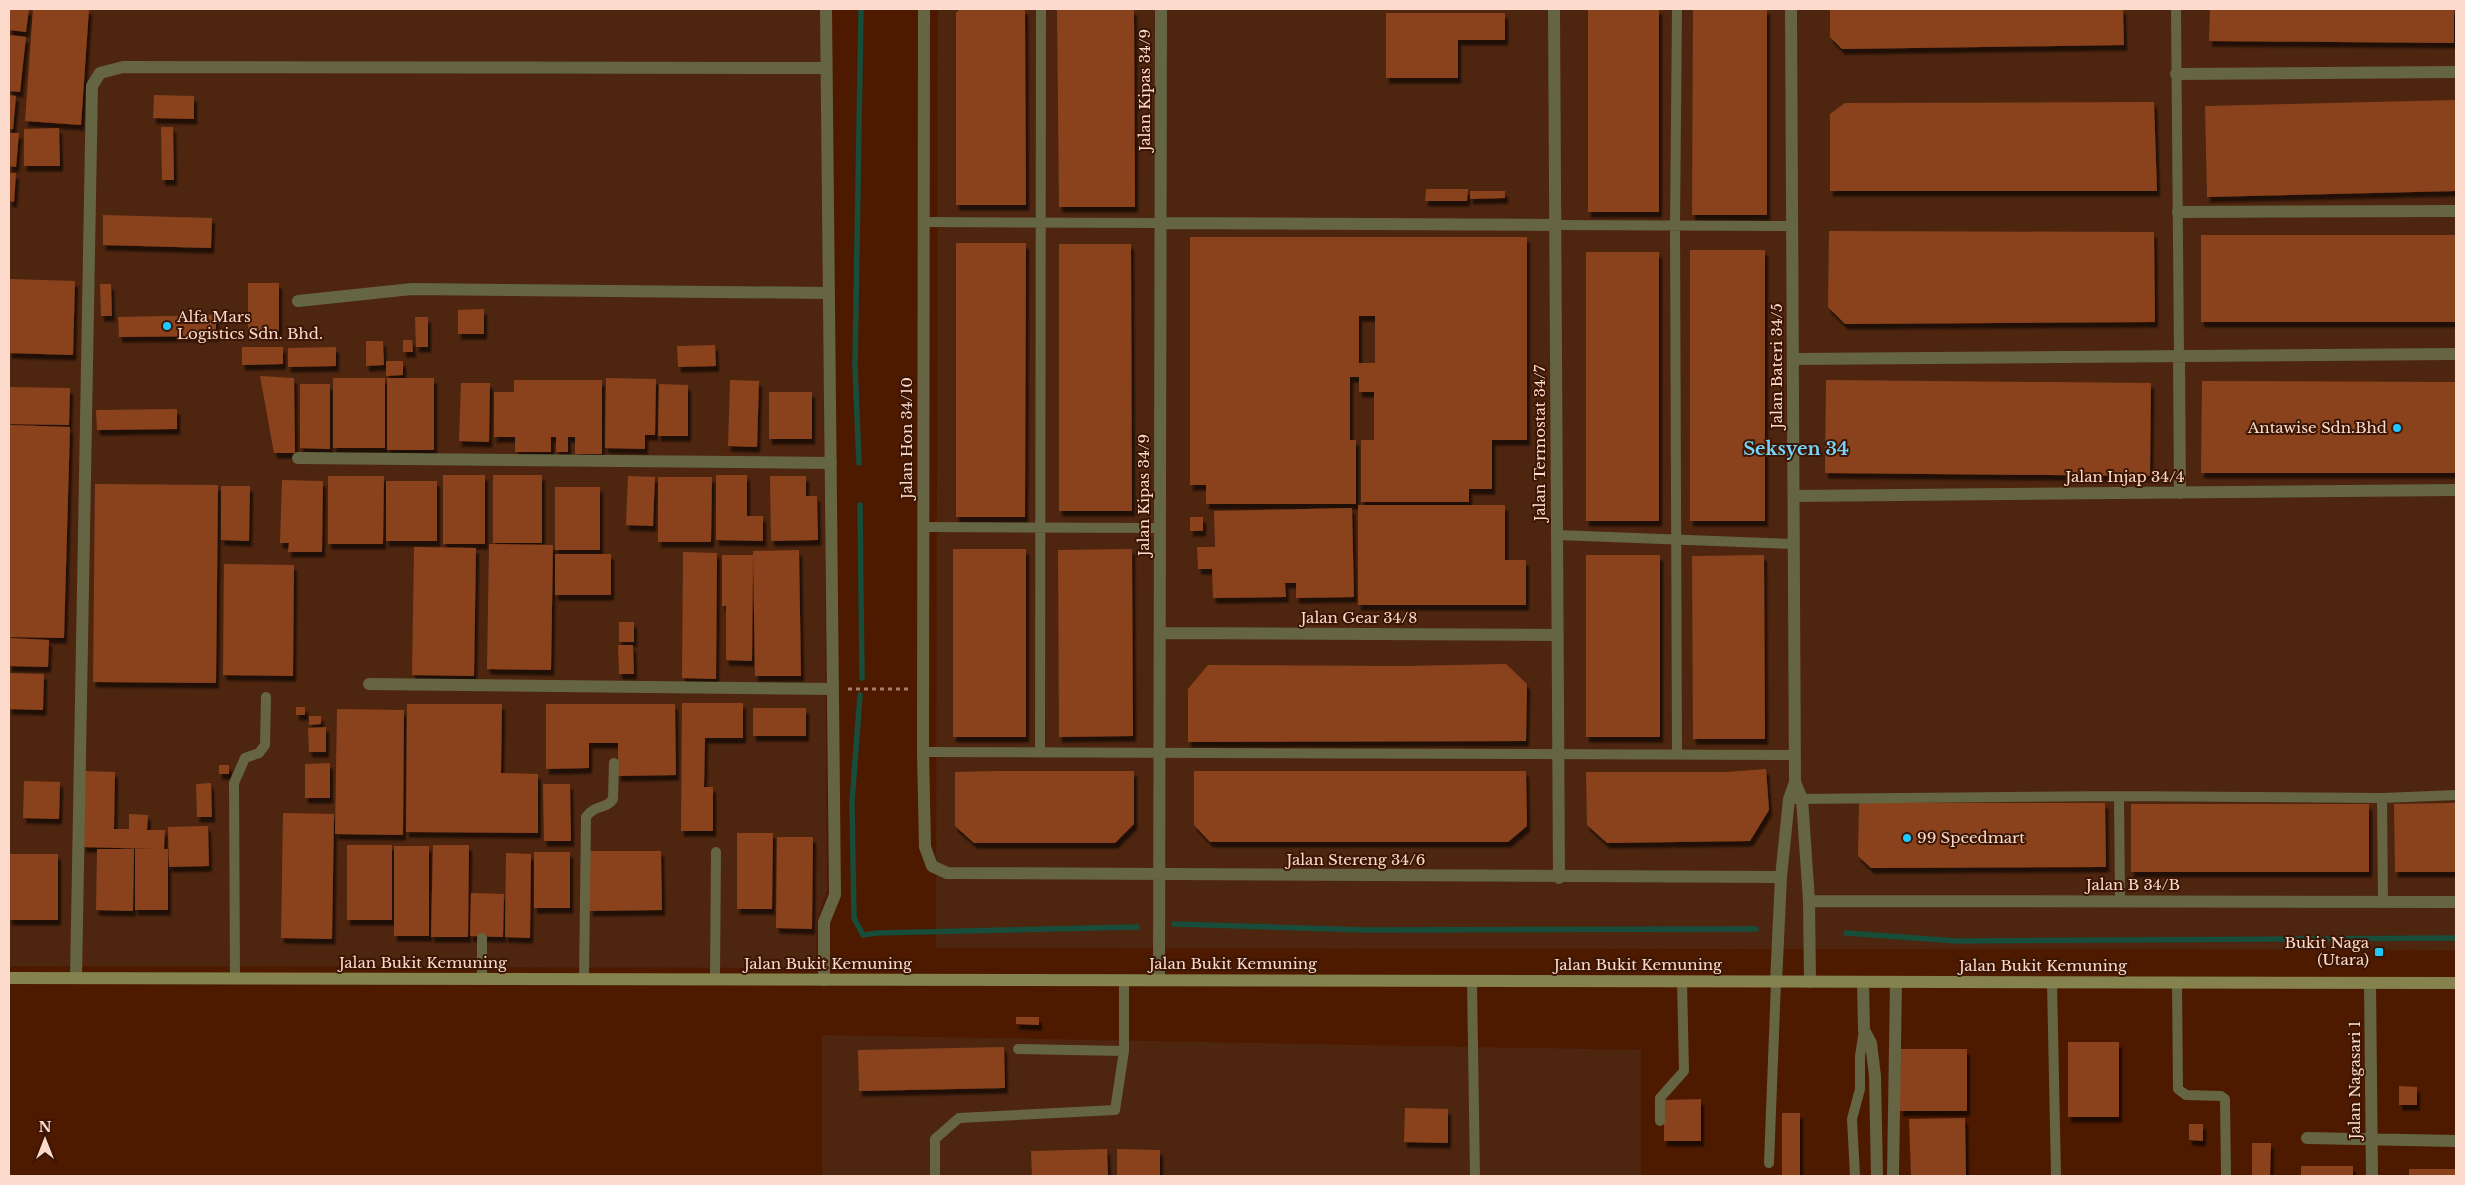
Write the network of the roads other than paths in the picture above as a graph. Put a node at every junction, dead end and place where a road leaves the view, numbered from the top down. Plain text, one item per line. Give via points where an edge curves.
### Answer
1 (826, 9) edge
2 (924, 9) edge
3 (1041, 9) edge
4 (1161, 9) edge
5 (1554, 9) edge
6 (1678, 9) edge
7 (1791, 9) edge
8 (2176, 9) edge
9 (826, 68) junction
10 (2456, 72) edge
11 (2176, 74) junction
12 (2456, 211) edge
13 (2178, 212) junction
14 (924, 222) junction
15 (1043, 223) junction
16 (1161, 223) junction
17 (1555, 225) junction
18 (1675, 225) junction
19 (1792, 226) junction
20 (829, 293) junction
21 (298, 301) dead end
22 (2456, 354) edge
23 (2179, 356) junction
24 (1793, 359) junction
25 (298, 458) dead end
26 (831, 463) junction
27 (2456, 490) edge
28 (2180, 493) junction
29 (1794, 496) junction
30 (923, 527) junction
31 (1040, 527) junction
32 (1160, 528) junction
33 (1557, 535) junction
34 (1677, 540) junction
35 (1794, 544) junction
36 (1160, 633) junction
37 (1558, 635) junction
38 (369, 684) dead end
39 (832, 688) junction
40 (266, 697) dead end
41 (923, 752) junction
42 (1040, 752) junction
43 (1160, 753) junction
44 (1559, 754) junction
45 (1677, 754) junction
46 (1795, 755) junction
47 (614, 763) dead end
48 (1795, 782) junction
49 (2456, 794) edge
50 (2119, 796) junction
51 (2382, 798) junction
52 (1789, 799) junction
53 (1802, 799) junction
54 (716, 852) dead end
55 (932, 866) joint
56 (1160, 875) junction
57 (1781, 877) junction
58 (1559, 878) junction
59 (1809, 900) junction
60 (2120, 901) junction
61 (2383, 902) junction
62 (2456, 902) edge
63 (482, 938) dead end
64 (9, 978) edge
65 (76, 978) junction
66 (235, 978) junction
67 (482, 979) junction
68 (584, 979) junction
69 (716, 980) junction
70 (824, 980) junction
71 (1124, 980) junction
72 (1159, 980) junction
73 (1472, 981) junction
74 (1682, 982) junction
75 (1776, 982) junction
76 (1810, 982) junction
77 (1863, 982) junction
78 (1896, 982) junction
79 (2052, 982) junction
80 (2177, 982) junction
81 (2370, 983) junction
82 (2456, 983) edge
83 (1864, 1030) junction
84 (1018, 1049) dead end
85 (1124, 1051) junction
86 (1660, 1121) dead end
87 (2307, 1138) dead end
88 (2372, 1140) junction
89 (2456, 1141) edge
90 (1769, 1163) dead end
91 (935, 1176) edge
92 (1475, 1176) edge
93 (1855, 1176) edge
94 (1877, 1176) edge
95 (1893, 1176) edge
96 (2056, 1176) edge
97 (2226, 1176) edge
98 (2372, 1176) edge

1 - 9 street
2 - 14 street, Jalan Hon 34/10
3 - 15 lane
4 - 16 street, Jalan Kipas 34/9
5 - 17 street, Jalan Termostat 34/7
6 - 18 lane
7 - 19 street, Jalan Bateri 34/5
8 - 11 lane
9 - 20 street
9 - 65 street via 123,67 100,73 92,86
10 - 11 street
11 - 13 lane
12 - 13 street
13 - 23 lane
14 - 15 lane
14 - 30 street, Jalan Hon 34/10
15 - 16 lane
15 - 31 lane
16 - 17 street
16 - 32 street, Jalan Kipas 34/9
17 - 18 lane
17 - 33 street, Jalan Termostat 34/7
18 - 19 lane
18 - 34 lane
19 - 24 street, Jalan Bateri 34/5
20 - 21 street via 412,289
20 - 26 street
22 - 23 street
23 - 24 street
23 - 28 street
24 - 29 street, Jalan Bateri 34/5
25 - 26 street
26 - 39 street
27 - 28 street, Jalan Injap 34/4
28 - 29 street, Jalan Injap 34/4
29 - 35 street, Jalan Bateri 34/5
30 - 31 lane
30 - 41 street, Jalan Hon 34/10
31 - 32 lane
31 - 42 lane
32 - 36 street, Jalan Kipas 34/9
33 - 34 lane
33 - 37 street, Jalan Termostat 34/7
34 - 35 lane
34 - 45 lane
35 - 46 street, Jalan Bateri 34/5
36 - 37 street, Jalan Gear 34/8
36 - 43 street, Jalan Kipas 34/9
37 - 44 street, Jalan Termostat 34/7
38 - 39 street
39 - 70 street via 834,895 824,922
40 - 66 lane via 265,745 259,753 245,758 234,783
41 - 42 lane
41 - 55 street, Jalan Hon 34/10 via 925,847
42 - 43 lane
43 - 44 lane
43 - 56 street, Jalan Kipas 34/9
44 - 45 lane
44 - 58 street, Jalan Termostat 34/7
45 - 46 lane
46 - 48 street, Jalan Bateri 34/5
47 - 68 lane via 614,799 607,806 596,807 586,817
48 - 52 street
48 - 53 street
49 - 51 lane
50 - 51 lane
50 - 53 lane
50 - 60 lane
51 - 61 lane
52 - 53 lane
52 - 57 street
53 - 59 street
54 - 69 lane
55 - 56 street, Jalan Stereng 34/6 via 947,873
56 - 58 street, Jalan Stereng 34/6
56 - 72 street, Jalan Kipas 34/9
57 - 58 street, Jalan Stereng 34/6
57 - 75 street
59 - 60 street, Jalan B 34/B
59 - 76 street
60 - 61 street, Jalan B 34/B
61 - 62 street, Jalan B 34/B
63 - 67 lane
64 - 65 main road, Jalan Bukit Kemuning
65 - 66 main road, Jalan Bukit Kemuning
66 - 67 main road, Jalan Bukit Kemuning
67 - 68 main road, Jalan Bukit Kemuning
68 - 69 main road, Jalan Bukit Kemuning
69 - 70 main road, Jalan Bukit Kemuning
70 - 71 main road, Jalan Bukit Kemuning
71 - 72 main road, Jalan Bukit Kemuning
71 - 85 lane
72 - 73 main road, Jalan Bukit Kemuning
73 - 74 main road, Jalan Bukit Kemuning
73 - 92 lane
74 - 75 main road, Jalan Bukit Kemuning
74 - 86 lane via 1684,1071 1660,1098
75 - 76 main road, Jalan Bukit Kemuning
75 - 90 lane
76 - 77 main road, Jalan Bukit Kemuning
77 - 78 main road, Jalan Bukit Kemuning
77 - 83 street
78 - 79 main road, Jalan Bukit Kemuning
78 - 95 street
79 - 80 main road, Jalan Bukit Kemuning
79 - 96 lane
80 - 81 main road, Jalan Bukit Kemuning
80 - 97 lane via 2178,1089 2186,1095 2225,1098
81 - 82 main road, Jalan Bukit Kemuning
81 - 88 street, Jalan Nagasari 1
83 - 93 lane via 1860,1089 1852,1119
83 - 94 street via 1871,1043 1875,1076
84 - 85 lane
85 - 91 lane via 1115,1110 959,1118 935,1139
87 - 88 street
88 - 89 street
88 - 98 street, Jalan Nagasari 1

